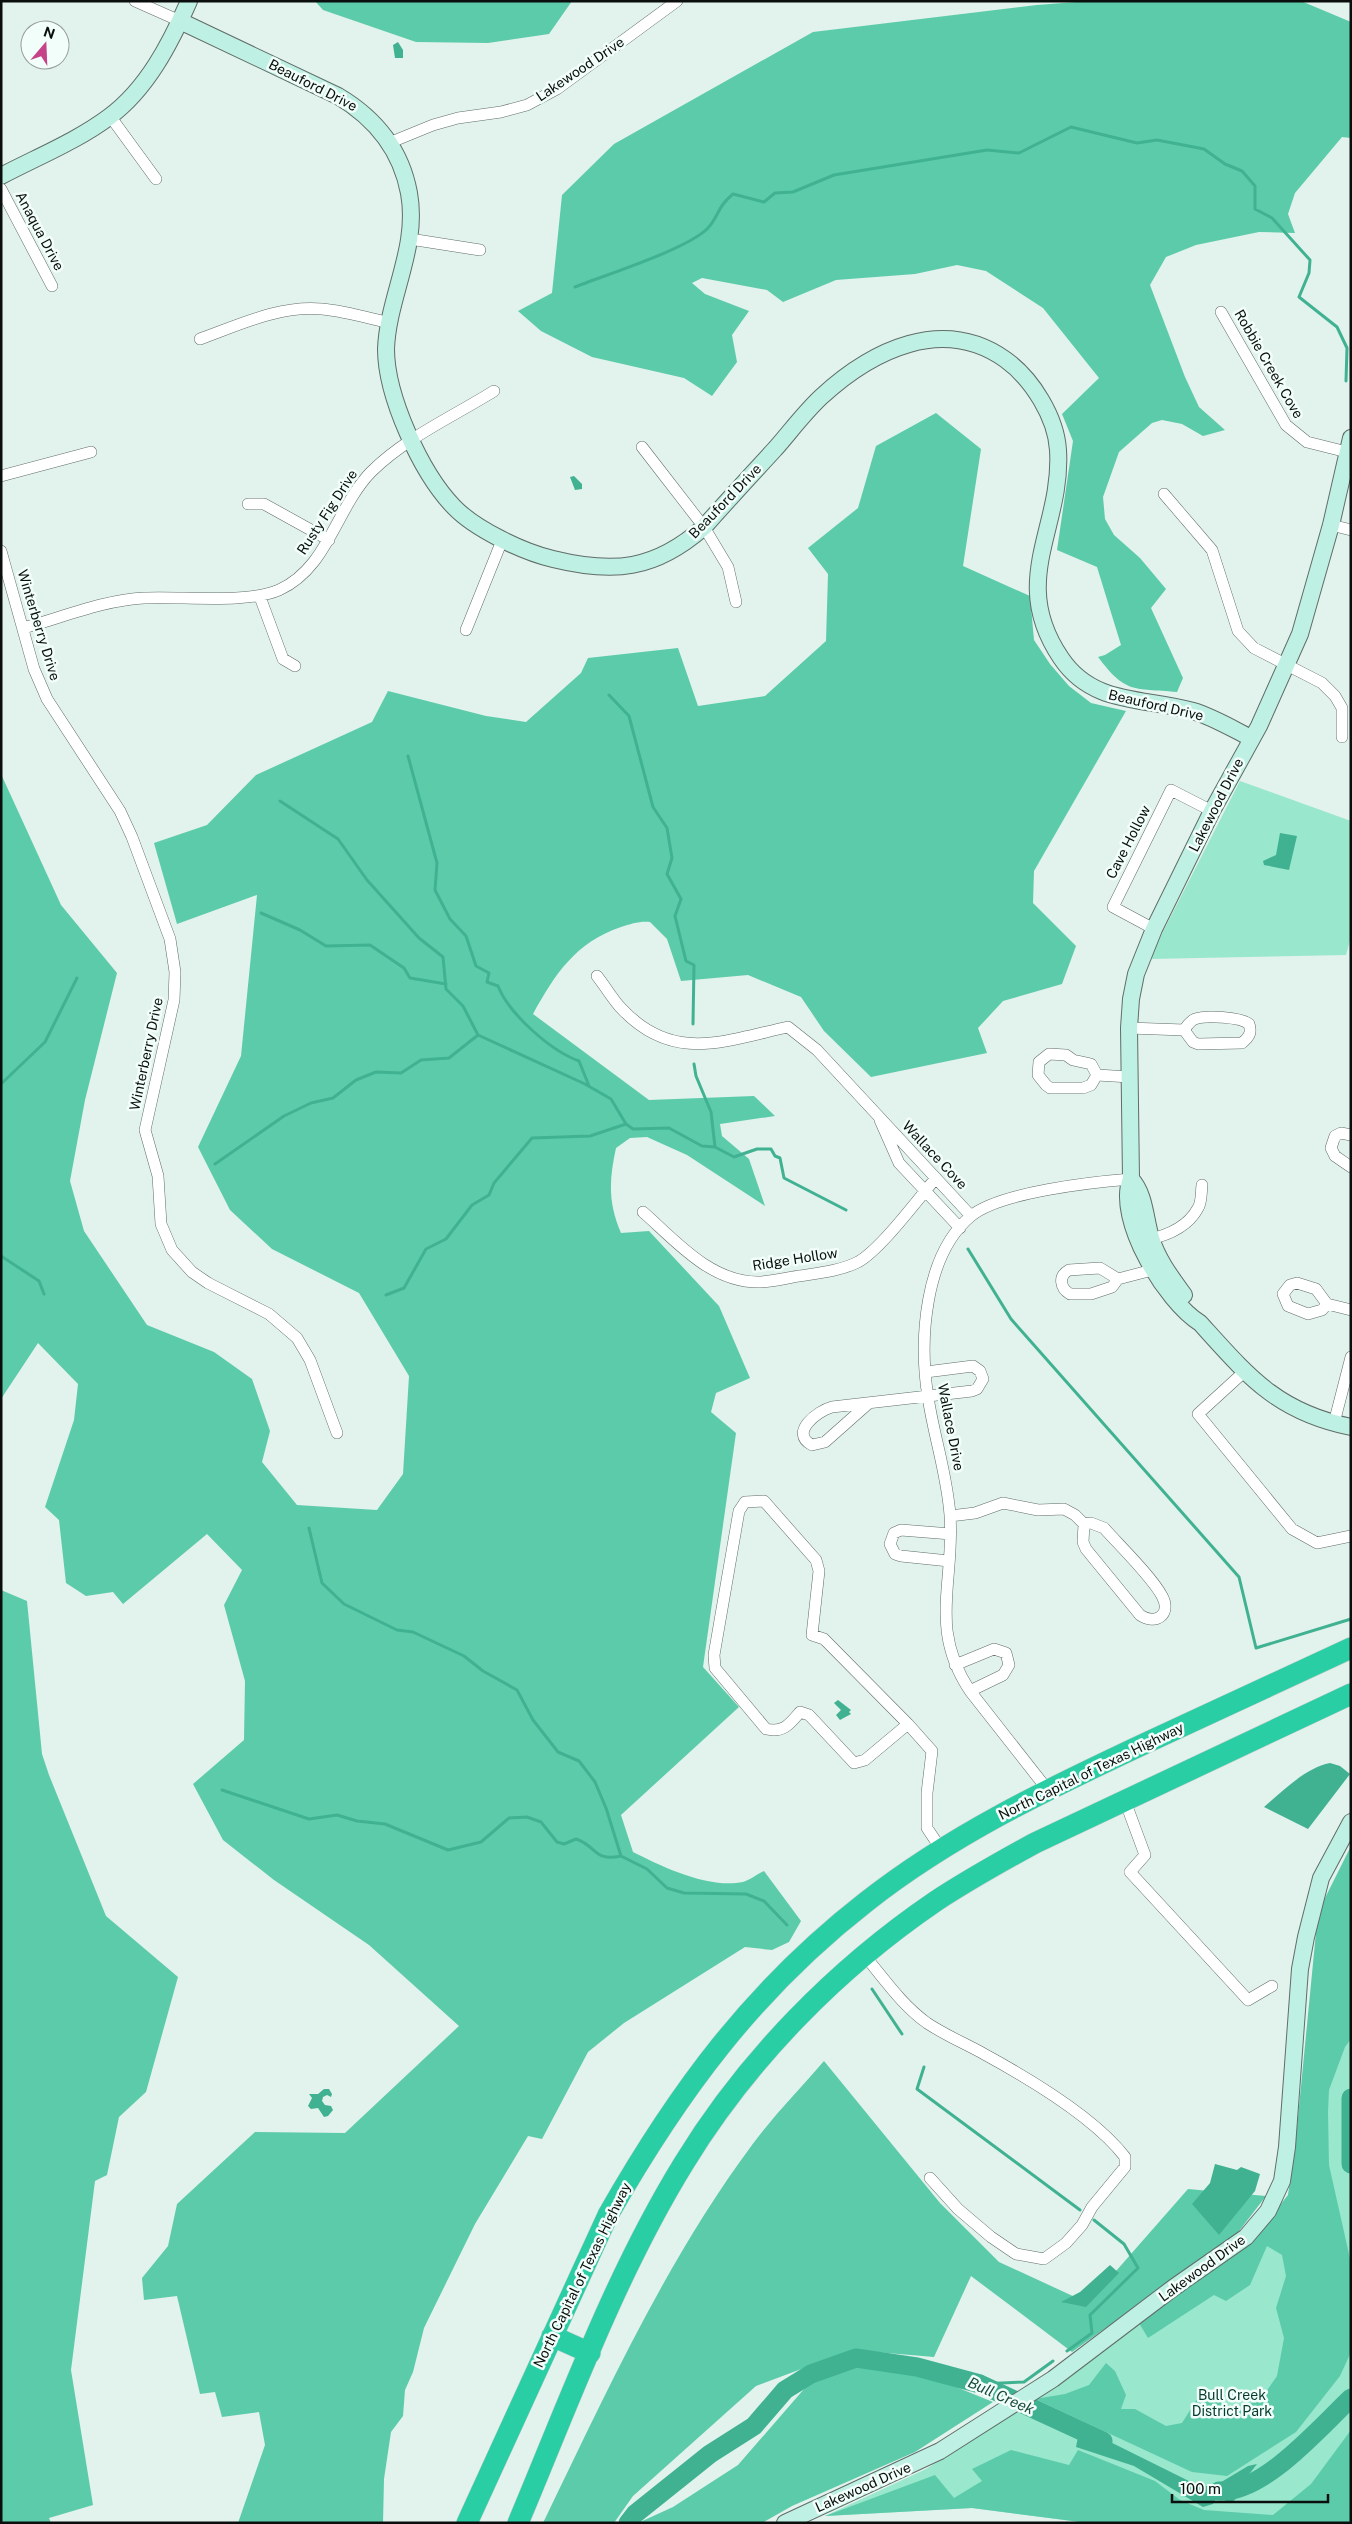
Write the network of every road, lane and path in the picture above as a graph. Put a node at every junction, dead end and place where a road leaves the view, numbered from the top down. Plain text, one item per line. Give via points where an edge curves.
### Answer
1 (135, 1) edge
2 (189, 1) edge
3 (677, 1) edge
4 (180, 21) junction
5 (110, 116) junction
6 (389, 143) junction
7 (1, 176) edge
8 (156, 179) dead end
9 (1, 189) edge
10 (410, 239) junction
11 (480, 250) dead end
12 (52, 286) dead end
13 (1221, 312) dead end
14 (390, 323) junction
15 (200, 339) dead end
16 (494, 391) dead end
17 (412, 441) junction
18 (1349, 445) edge
19 (642, 447) dead end
20 (91, 452) dead end
21 (1, 476) edge
22 (1164, 494) dead end
23 (248, 504) dead end
24 (1331, 525) junction
25 (704, 527) junction
26 (1351, 530) edge
27 (503, 538) junction
28 (328, 540) junction
29 (1, 551) edge
30 (260, 597) junction
31 (736, 602) dead end
32 (23, 628) junction
33 (466, 630) dead end
34 (1286, 664) junction
35 (294, 666) dead end
36 (1251, 738) junction
37 (1342, 738) dead end
38 (1212, 811) junction
39 (1154, 929) junction
40 (597, 976) dead end
41 (1129, 1028) junction
42 (1184, 1030) junction
43 (1097, 1075) junction
44 (1130, 1076) junction
45 (877, 1114) junction
46 (1351, 1135) edge
47 (1351, 1167) edge
48 (936, 1178) junction
49 (1131, 1179) junction
50 (1202, 1185) dead end
51 (925, 1191) junction
52 (643, 1212) dead end
53 (971, 1216) junction
54 (960, 1228) junction
55 (1145, 1240) junction
56 (1158, 1268) junction
57 (1118, 1278) dead end
58 (1326, 1304) dead end
59 (1351, 1310) edge
60 (1351, 1357) edge
61 (926, 1372) junction
62 (1244, 1372) junction
63 (928, 1396) junction
64 (869, 1403) junction
65 (1334, 1424) junction
66 (1351, 1427) edge
67 (337, 1433) dead end
68 (950, 1516) junction
69 (1084, 1524) junction
70 (951, 1534) junction
71 (1351, 1536) edge
72 (949, 1562) junction
73 (1351, 1648) edge
74 (955, 1665) junction
75 (970, 1691) junction
76 (1351, 1694) edge
77 (908, 1724) junction
78 (1048, 1789) junction
79 (1124, 1801) junction
80 (1351, 1822) edge
81 (942, 1849) junction
82 (865, 1956) junction
83 (1272, 1986) dead end
84 (930, 2178) dead end
85 (552, 2336) junction
86 (590, 2353) junction
87 (468, 2523) edge
88 (518, 2523) edge
89 (785, 2523) edge

1 - 4 street
2 - 4 street
3 - 6 street, Lakewood Drive via 557,89 527,105 450,120
4 - 5 street via 155,66 128,100
4 - 6 street, Beauford Drive via 338,96 366,114
5 - 7 street
5 - 8 street
6 - 10 street, Beauford Drive via 409,193
9 - 12 street, Anaqua Drive
10 - 11 street
10 - 14 street, Beauford Drive
13 - 18 street, Robbie Creek Cove via 1286,426 1307,442
14 - 15 street via 322,309 293,309 271,313
14 - 17 street, Beauford Drive via 386,349 390,385
16 - 17 street, Rusty Fig Drive
17 - 27 street, Beauford Drive via 436,486 454,507 474,523
17 - 28 street, Rusty Fig Drive via 371,472
18 - 24 street, Lakewood Drive
19 - 25 street
20 - 21 street
22 - 34 street via 1212,550 1238,631 1254,648
23 - 28 street via 264,504
24 - 26 street
24 - 34 street, Lakewood Drive via 1310,604
25 - 27 street, Beauford Drive via 658,558 623,568 585,567 540,556
25 - 31 street via 728,567
25 - 36 street, Beauford Drive via 821,398 861,365 901,345 936,339 966,341 992,350 1016,367 1036,392 1051,420 1058,446 1059,470 1036,580 1039,612 1062,661 1082,680 1103,693 1121,700 1194,711
27 - 33 street
28 - 30 street, Rusty Fig Drive via 299,576
29 - 32 street, Winterberry Drive
30 - 32 street, Rusty Fig Drive via 142,598
30 - 35 street via 283,659
32 - 67 street, Winterberry Drive via 34,669 47,699 120,811 170,939 175,972 174,1000 145,1130 158,1176 161,1224 172,1250 192,1272 269,1314 296,1338 310,1360
34 - 36 street, Lakewood Drive
34 - 37 street via 1322,683 1335,696 1343,714
36 - 38 street, Lakewood Drive
38 - 39 street, Lakewood Drive
38 - 39 street, Cave Hollow via 1171,790 1113,907
39 - 41 street, Lakewood Drive via 1136,974
40 - 45 street, Wallace Cove via 620,1007 660,1038 707,1045 788,1026 817,1050
41 - 42 street
41 - 44 street, Lakewood Drive
42 - 42 street via 1198,1044 1242,1043 1250,1029 1249,1024 1239,1018 1199,1018
43 - 43 street via 1091,1064 1066,1055 1049,1054 1038,1066 1040,1079 1050,1088 1083,1088 1090,1085
43 - 44 street
44 - 49 street, Lakewood Drive
45 - 48 street, Wallace Cove
45 - 51 street, Wallace Cove via 899,1163
46 - 47 street via 1340,1133 1335,1136 1331,1148 1335,1156
48 - 51 street, Ridge Hollow
48 - 53 street, Wallace Cove
49 - 53 street, Wallace Drive via 1070,1185 993,1205
49 - 55 street, Lakewood Drive via 1127,1188 1129,1208
50 - 55 street via 1199,1207 1189,1221 1172,1233
51 - 52 street, Ridge Hollow via 875,1248 859,1261 837,1270 759,1282 719,1273 696,1259
51 - 54 street, Wallace Cove
53 - 54 street, Wallace Drive
54 - 61 street, Wallace Drive via 947,1243 931,1291 926,1316
55 - 56 street, Lakewood Drive
56 - 57 street
56 - 62 street, Lakewood Drive via 1158,1280
58 - 59 street
60 - 65 street
61 - 63 street, Wallace Drive
61 - 63 street via 973,1366 983,1379 972,1391
62 - 65 street, Lakewood Drive via 1272,1396
62 - 71 street via 1198,1414 1292,1529 1317,1543
63 - 64 street
63 - 68 street, Wallace Drive via 943,1459
64 - 64 street via 825,1409 804,1426 804,1440 812,1445 825,1442
65 - 66 street, Lakewood Drive
68 - 69 street via 975,1513 1003,1504 1038,1510 1064,1509
68 - 70 street, Wallace Drive
69 - 69 street via 1086,1548 1140,1615 1147,1620 1163,1616 1166,1609 1161,1594 1110,1536 1099,1526
70 - 72 street, Wallace Drive
70 - 72 street via 901,1530 894,1533 890,1544 895,1554 901,1556
72 - 74 street, Wallace Drive via 946,1626 949,1651
73 - 78 highway, North Capital of Texas Highway
74 - 75 street, Wallace Drive
74 - 75 street via 994,1649 1006,1653 1009,1665 1003,1675
75 - 78 street, Wallace Drive
76 - 79 highway
77 - 77 street via 824,1639 812,1635 819,1571 816,1560 764,1501 744,1502 739,1511 714,1654 715,1668 766,1729 777,1731 787,1728 800,1712 809,1715 854,1763 865,1760
77 - 81 street via 932,1751 927,1828
78 - 81 highway, North Capital of Texas Highway
79 - 82 highway via 1000,1862 936,1901
79 - 83 street via 1145,1855 1130,1872 1248,2000
80 - 89 street, Lakewood Drive via 1322,1878 1306,1937 1299,1979 1287,2146 1282,2181 1268,2211 1246,2237 1053,2379 902,2470
81 - 85 highway, North Capital of Texas Highway via 866,1901 815,1946 730,2032 652,2139 608,2215
82 - 84 street via 908,2008 929,2024 987,2055 1076,2111 1116,2145 1125,2157 1125,2167 1092,2207 1082,2225 1044,2259 1016,2254 991,2237 958,2209
82 - 86 highway via 778,2038 706,2129 642,2238
85 - 86 highway
85 - 87 highway, North Capital of Texas Highway
86 - 88 highway

